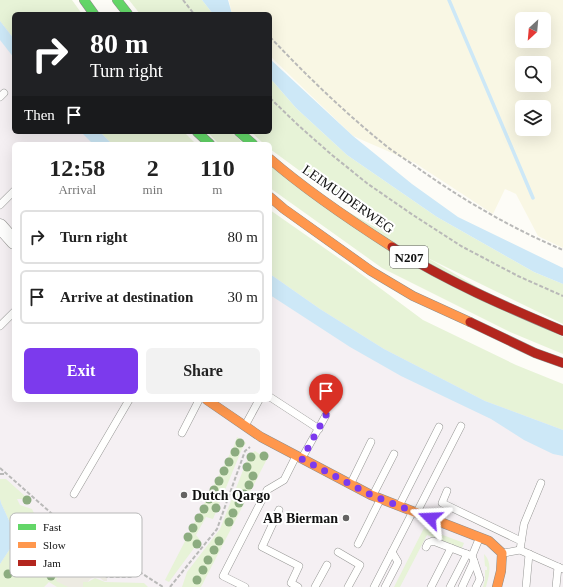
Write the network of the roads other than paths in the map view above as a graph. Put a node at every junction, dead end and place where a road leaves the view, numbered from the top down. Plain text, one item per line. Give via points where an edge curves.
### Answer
1 (84, 0) edge
2 (117, 0) edge
3 (93, 12) edge
4 (126, 12) edge
5 (199, 134) edge
6 (242, 134) edge
7 (208, 142) edge
8 (251, 142) edge
9 (272, 161) edge
10 (12, 193) edge
11 (272, 199) edge
12 (0, 205) edge
13 (0, 226) edge
14 (12, 240) edge
15 (12, 314) edge
16 (0, 326) edge
17 (563, 331) edge
18 (563, 364) edge
19 (272, 398) edge
20 (128, 402) edge
21 (198, 402) edge
22 (213, 402) edge
23 (258, 402) edge
24 (326, 415) dead end
25 (245, 426) junction
26 (461, 426) dead end
27 (438, 427) dead end
28 (319, 429) junction
29 (182, 433) dead end
30 (371, 442) dead end
31 (394, 454) dead end
32 (299, 457) junction
33 (541, 483) dead end
34 (350, 484) junction
35 (447, 491) dead end
36 (74, 494) dead end
37 (377, 497) junction
38 (399, 506) junction
39 (279, 510) dead end
40 (415, 512) junction
41 (480, 537) junction
42 (521, 541) junction
43 (358, 544) dead end
44 (426, 547) dead end
45 (451, 548) junction
46 (520, 550) junction
47 (338, 552) dead end
48 (392, 552) junction
49 (502, 553) junction
50 (529, 554) junction
51 (471, 557) junction
52 (327, 565) dead end
53 (561, 567) edge
54 (245, 587) edge
55 (298, 587) edge
56 (315, 587) edge
57 (348, 587) edge
58 (374, 587) edge
59 (385, 587) edge
60 (431, 587) edge
61 (450, 587) edge
62 (462, 587) edge
63 (476, 587) edge
64 (497, 587) edge
65 (526, 587) edge
66 (556, 587) edge

1 - 3 main road
2 - 4 main road
5 - 7 main road
6 - 8 main road
9 - 17 main road, LEIMUIDERWEG / N207 via 385,244 450,280
10 - 12 lane
11 - 18 main road, N207 via 344,252 414,296
13 - 14 street
15 - 16 lane
19 - 28 lane
20 - 36 lane
21 - 29 lane
22 - 25 main road
23 - 25 lane
24 - 28 lane
25 - 32 main road
26 - 40 lane
27 - 38 lane
28 - 32 lane
30 - 34 lane
31 - 37 lane
32 - 34 main road
32 - 54 lane via 284,480 267,490 223,576
33 - 42 lane via 524,524
34 - 37 main road
35 - 42 lane via 442,503
37 - 38 main road
37 - 43 lane
38 - 40 main road
39 - 55 lane via 262,548 299,566 291,583
40 - 41 main road
40 - 48 lane
41 - 49 main road via 489,540
41 - 51 lane
42 - 46 lane
44 - 45 lane via 428,543 433,542
45 - 51 lane
45 - 60 lane
46 - 49 lane
46 - 50 lane
47 - 57 lane via 360,565
48 - 58 lane
48 - 59 lane via 398,562
49 - 64 main road
50 - 53 lane
50 - 65 lane
51 - 61 lane
51 - 62 lane
51 - 63 lane via 480,579
52 - 56 lane
53 - 66 lane

